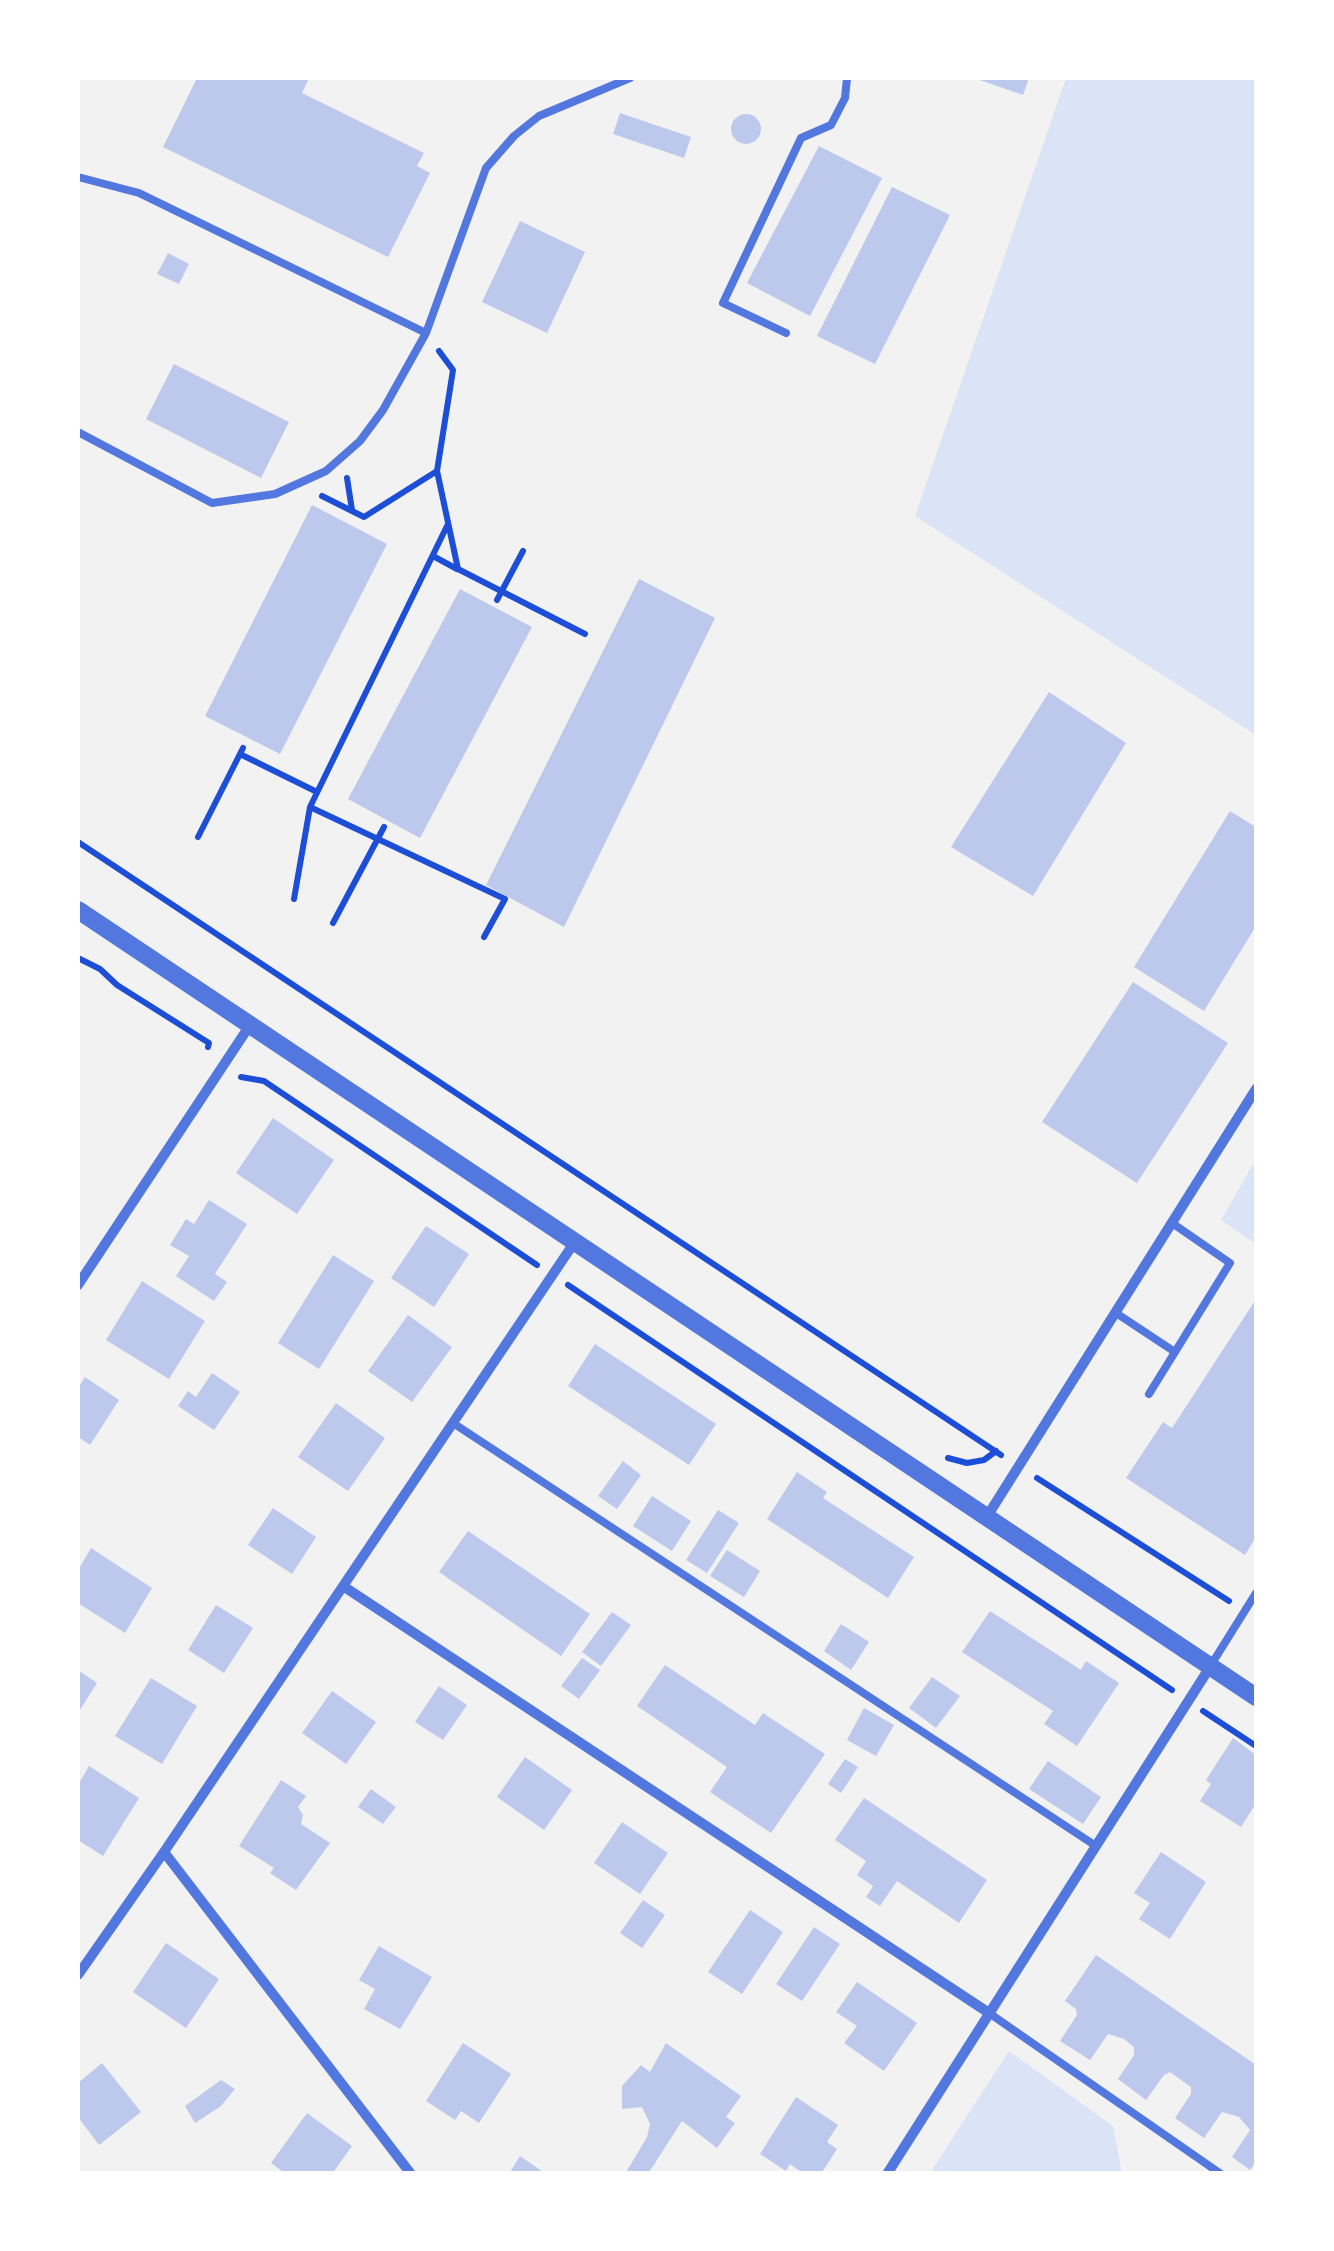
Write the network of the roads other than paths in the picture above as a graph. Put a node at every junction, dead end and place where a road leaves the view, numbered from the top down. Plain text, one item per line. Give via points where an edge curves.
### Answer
1 (630, 78) edge
2 (847, 78) edge
3 (78, 177) edge
4 (786, 332) dead end
5 (426, 334) junction
6 (78, 432) edge
7 (78, 910) edge
8 (250, 1025) junction
9 (1256, 1089) edge
10 (1172, 1223) junction
11 (574, 1243) junction
12 (78, 1285) edge
13 (1116, 1313) junction
14 (1175, 1352) junction
15 (1149, 1394) dead end
16 (453, 1423) junction
17 (988, 1516) junction
18 (343, 1586) junction
19 (1256, 1593) edge
20 (1210, 1667) junction
21 (1256, 1697) edge
22 (1096, 1846) junction
23 (164, 1852) junction
24 (78, 1975) edge
25 (989, 2013) junction
26 (411, 2174) edge
27 (886, 2174) edge
28 (1221, 2174) edge

1 - 5 lane via 539,116 486,168
2 - 4 lane via 831,125 801,138 723,303
3 - 5 lane via 139,194
5 - 6 lane via 360,442 326,471 275,494 212,503
7 - 8 street
8 - 11 street
8 - 12 street
9 - 10 street
10 - 13 street
10 - 14 lane via 1230,1263
11 - 16 street
11 - 17 street
13 - 14 lane
13 - 17 street
14 - 15 lane
16 - 18 street
16 - 22 lane
17 - 20 street
18 - 23 street
18 - 25 street
19 - 20 lane
20 - 21 street
20 - 22 street
22 - 25 street
23 - 24 street
23 - 26 street
25 - 27 street
25 - 28 lane

